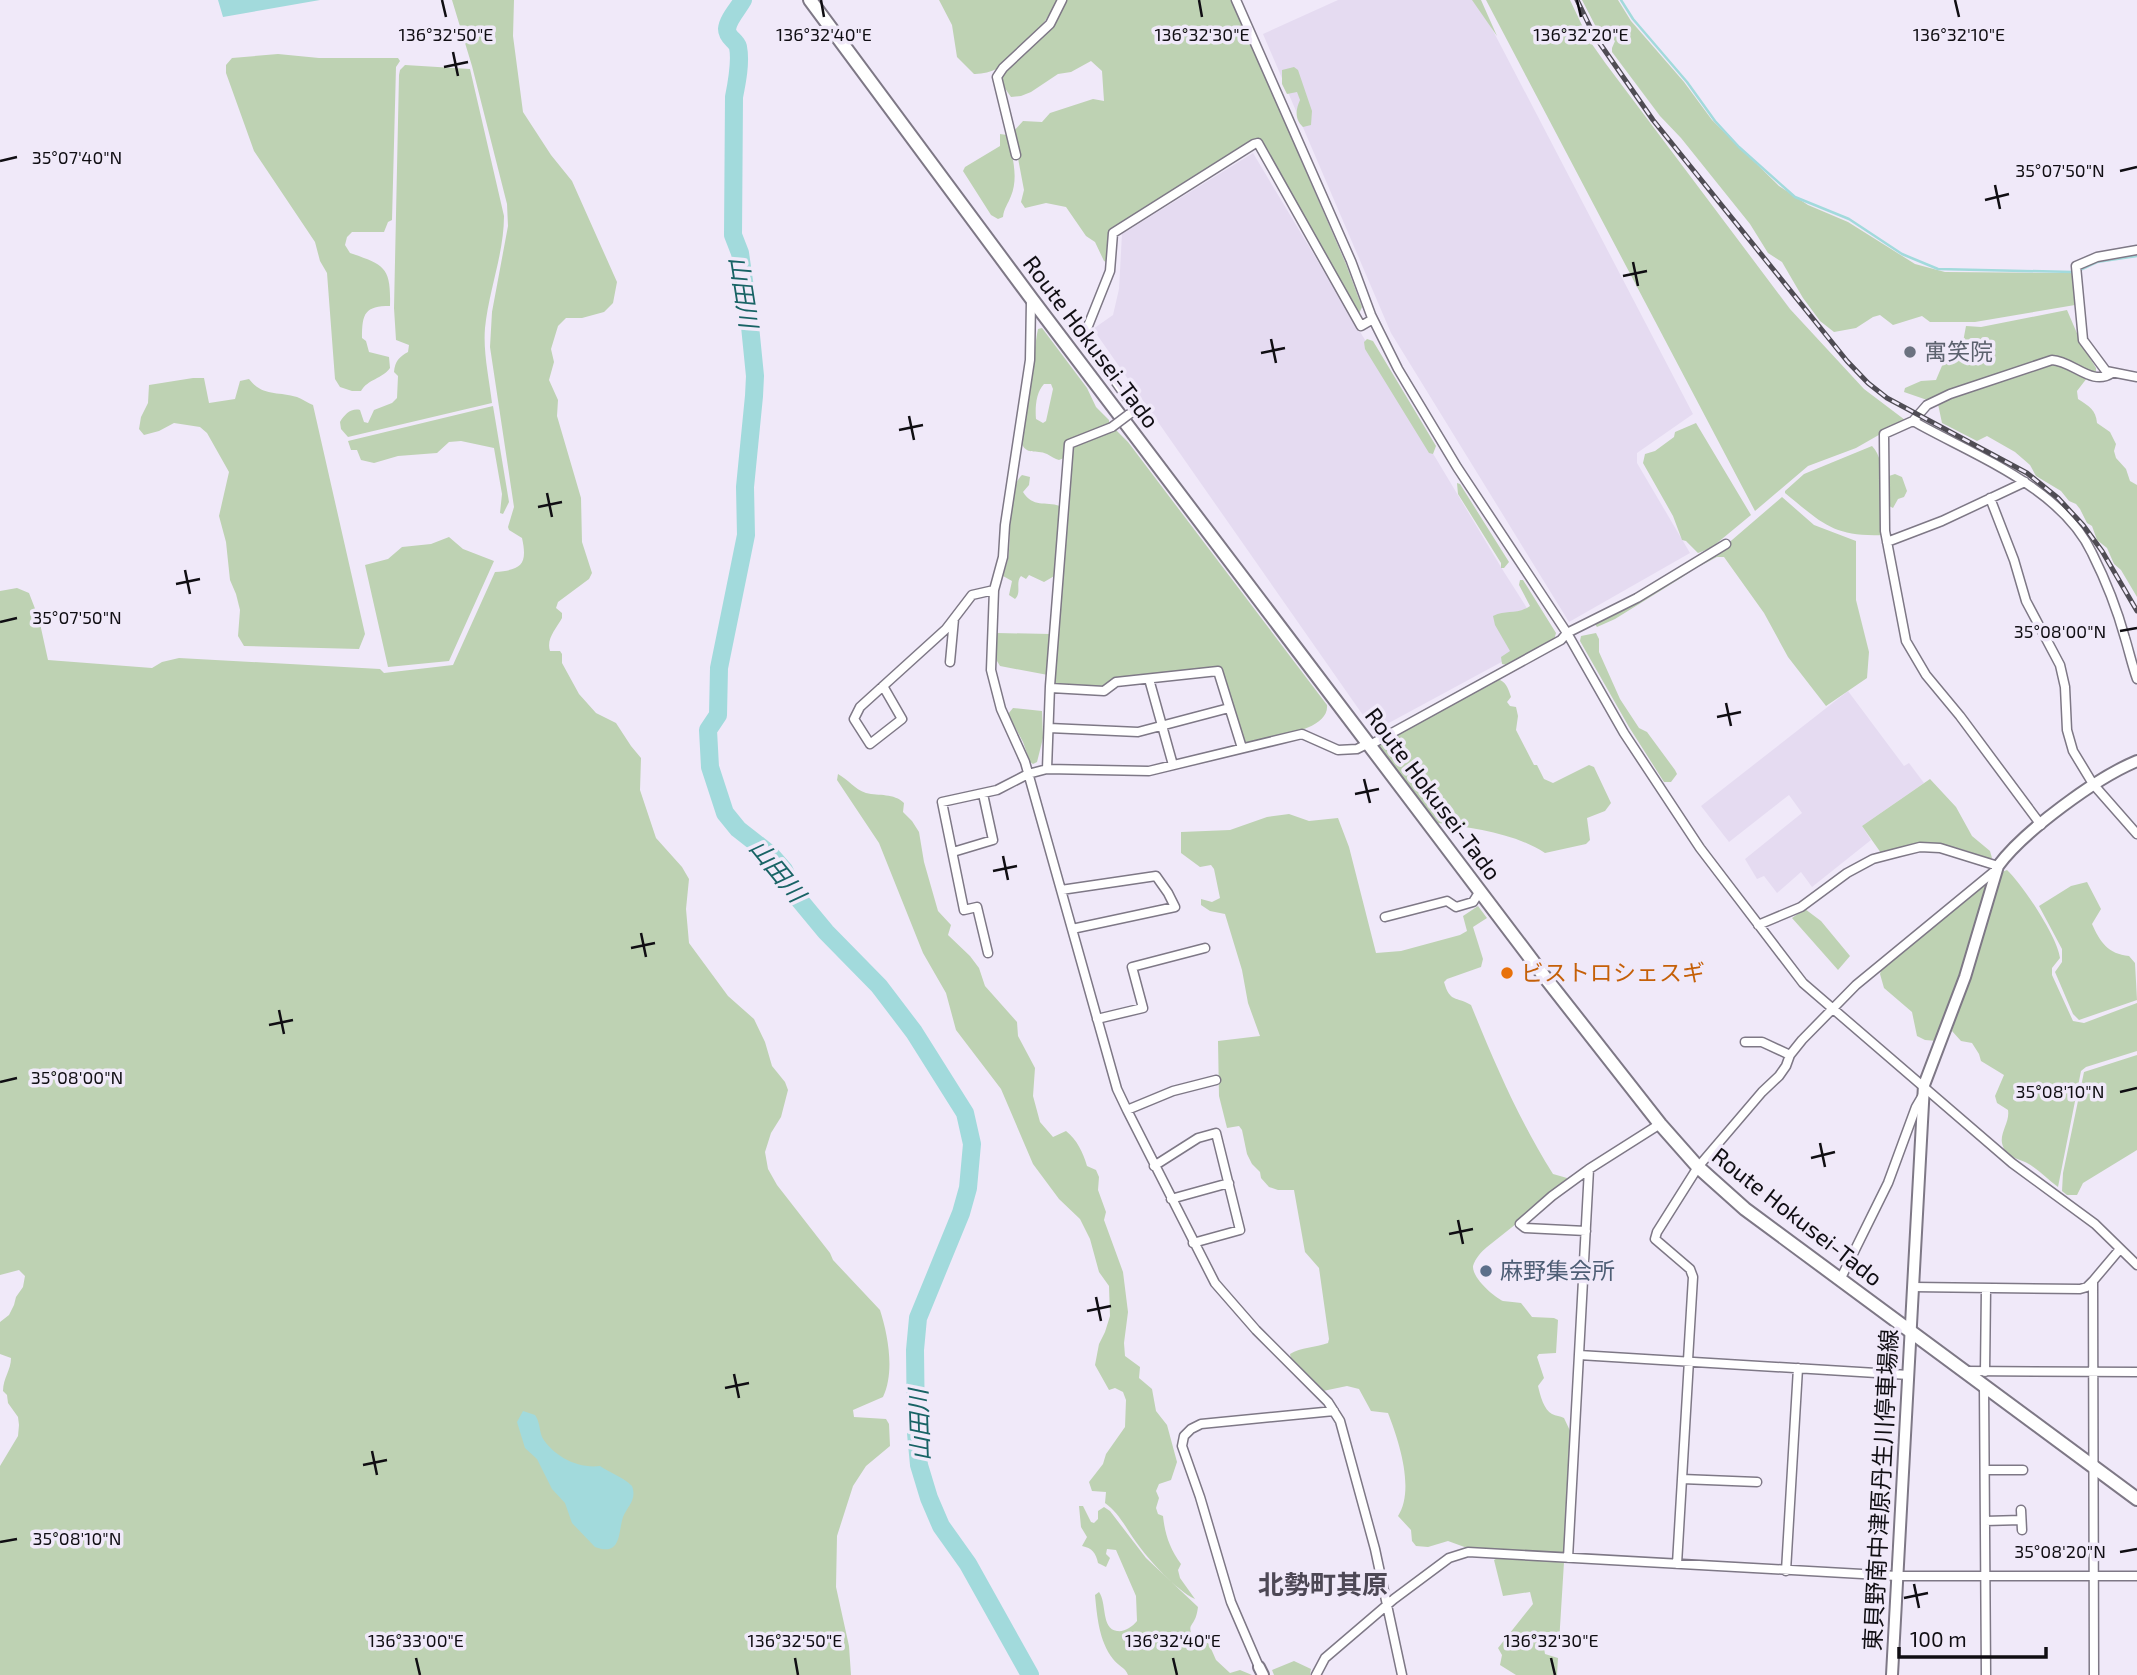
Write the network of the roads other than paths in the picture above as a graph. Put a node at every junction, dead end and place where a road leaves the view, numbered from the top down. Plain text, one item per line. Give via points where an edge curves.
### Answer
1 (810, 0) edge
2 (1062, 0) edge
3 (1236, 0) edge
4 (1016, 155) dead end
5 (2137, 250) edge
6 (1031, 298) junction
7 (1373, 319) junction
8 (2112, 373) junction
9 (2137, 377) edge
10 (1913, 421) junction
11 (2025, 482) junction
12 (1990, 498) junction
13 (1887, 542) junction
14 (1726, 544) dead end
15 (995, 590) junction
16 (954, 619) junction
17 (1567, 633) junction
18 (950, 662) dead end
19 (1149, 679) junction
20 (2137, 679) edge
21 (883, 687) junction
22 (1051, 688) junction
23 (1229, 708) junction
24 (1162, 726) junction
25 (1049, 728) junction
26 (1369, 744) junction
27 (1242, 748) junction
28 (2137, 761) edge
29 (1173, 765) junction
30 (1047, 769) junction
31 (1028, 774) junction
32 (2094, 784) junction
33 (983, 794) junction
34 (2041, 825) junction
35 (2137, 834) edge
36 (953, 852) junction
37 (1998, 868) junction
38 (1061, 890) junction
39 (1480, 891) junction
40 (1385, 917) dead end
41 (1758, 925) junction
42 (1072, 929) junction
43 (1205, 948) dead end
44 (988, 953) dead end
45 (1831, 1009) junction
46 (1097, 1019) junction
47 (1745, 1042) dead end
48 (1790, 1055) junction
49 (1216, 1080) dead end
50 (1924, 1089) junction
51 (1126, 1110) junction
52 (1660, 1124) junction
53 (1154, 1166) junction
54 (1698, 1167) junction
55 (1589, 1169) junction
56 (1229, 1183) junction
57 (1171, 1199) junction
58 (1586, 1231) junction
59 (1193, 1243) junction
60 (2120, 1249) junction
61 (2137, 1265) edge
62 (1840, 1280) junction
63 (2093, 1282) junction
64 (1913, 1287) junction
65 (1986, 1289) junction
66 (1912, 1332) junction
67 (1579, 1354) junction
68 (1689, 1360) junction
69 (1798, 1368) junction
70 (1964, 1371) junction
71 (1985, 1371) junction
72 (2094, 1372) junction
73 (2137, 1372) edge
74 (1909, 1374) junction
75 (1984, 1386) junction
76 (1334, 1411) junction
77 (2093, 1466) junction
78 (1984, 1470) junction
79 (2023, 1470) dead end
80 (1682, 1479) junction
81 (1757, 1482) dead end
82 (2137, 1499) edge
83 (2021, 1510) dead end
84 (2021, 1520) junction
85 (1985, 1521) junction
86 (2022, 1530) dead end
87 (1568, 1558) junction
88 (1677, 1564) junction
89 (1786, 1571) junction
90 (1897, 1576) junction
91 (1986, 1576) junction
92 (2093, 1576) junction
93 (2137, 1576) edge
94 (1387, 1606) junction
95 (1261, 1671) edge
96 (1316, 1675) edge
97 (1402, 1675) edge
98 (1892, 1675) edge
99 (1986, 1675) edge
100 (2094, 1675) edge

1 - 6 main road, Route Hokusei-Tado
2 - 4 street via 1050,24 998,77
3 - 7 street
5 - 8 street via 2077,266 2083,340 2101,366
6 - 15 street via 1030,360
6 - 26 main road, Route Hokusei-Tado
7 - 17 street via 1442,444
7 - 22 street, bridge via 1361,326 1258,143 1113,233 1110,271 1084,336 1134,411 1112,427 1069,444
8 - 9 street
8 - 10 street via 2097,378 2052,360 1950,394 1927,405
10 - 11 street
10 - 13 street via 1884,434
11 - 12 street
11 - 20 street via 2084,538 2116,611
12 - 13 street
12 - 32 street via 2026,601 2060,665 2073,751
13 - 34 street via 1906,640 1926,676
14 - 17 street via 1637,598
15 - 16 street via 972,595
15 - 31 street via 993,679
16 - 18 street
16 - 21 street
17 - 26 street
17 - 41 street via 1665,797
19 - 22 street via 1116,682 1104,691
19 - 23 street via 1217,671
19 - 24 street
21 - 21 street via 860,707 854,719 870,744 902,719
22 - 25 street
23 - 24 street
23 - 27 street
24 - 25 street via 1138,732
24 - 29 street
25 - 30 street
26 - 27 street via 1338,750 1302,734
26 - 39 main road, Route Hokusei-Tado
27 - 29 street
28 - 32 main road, 東貝野南中津原丹生川停車場線
29 - 30 street via 1139,772
30 - 31 street
31 - 33 street
31 - 38 street
32 - 34 main road, 東貝野南中津原丹生川停車場線
32 - 35 street
33 - 36 street via 993,840
33 - 36 street via 942,803
34 - 37 main road, 東貝野南中津原丹生川停車場線 via 2005,856
36 - 44 street via 964,910 977,907
37 - 41 street via 1940,848 1900,852 1864,864 1801,907
37 - 45 street
37 - 50 main road, 東貝野南中津原丹生川停車場線
38 - 42 street
38 - 42 street via 1156,876 1175,907
39 - 40 street via 1473,902 1456,907 1447,901
39 - 52 main road, Route Hokusei-Tado
41 - 45 street via 1803,983
42 - 46 street
43 - 46 street via 1132,967 1143,1008
45 - 48 street
45 - 50 street
46 - 51 street
47 - 48 street via 1762,1042
48 - 54 street via 1779,1076
49 - 51 street
50 - 60 street
50 - 62 street via 1888,1183
50 - 64 main road, 東貝野南中津原丹生川停車場線
51 - 53 street
52 - 54 main road, Route Hokusei-Tado
52 - 55 street
53 - 56 street via 1198,1138 1216,1133
53 - 57 street
54 - 62 main road, Route Hokusei-Tado via 1745,1209
54 - 68 street via 1655,1239 1690,1269 1693,1277
55 - 58 street
55 - 58 street via 1520,1224
56 - 57 street
56 - 59 street via 1240,1230
57 - 59 street
58 - 67 street
59 - 76 street via 1222,1291
60 - 61 street
60 - 63 street
62 - 66 main road, Route Hokusei-Tado
63 - 65 street via 2080,1289
63 - 72 street
64 - 65 street
64 - 66 main road, 東貝野南中津原丹生川停車場線
65 - 71 street
66 - 70 main road, Route Hokusei-Tado
66 - 74 main road, 東貝野南中津原丹生川停車場線
67 - 68 street
67 - 87 street
68 - 69 street
68 - 80 street
69 - 74 street
69 - 89 street
70 - 71 street
70 - 75 main road, Route Hokusei-Tado
71 - 72 street
72 - 73 street
72 - 77 street
74 - 90 main road, 東貝野南中津原丹生川停車場線
75 - 77 main road, Route Hokusei-Tado
75 - 78 street
76 - 94 street
76 - 95 street via 1201,1424 1184,1436 1182,1446 1230,1602
77 - 82 main road, Route Hokusei-Tado
77 - 92 street
78 - 79 street
78 - 85 street
80 - 81 street
80 - 88 street
83 - 84 street
84 - 85 street
84 - 86 street
85 - 91 street
87 - 88 street
87 - 94 street via 1468,1552 1449,1558
88 - 89 street
89 - 90 street
90 - 91 street
90 - 98 main road, 東貝野南中津原丹生川停車場線
91 - 92 street
91 - 99 street
92 - 93 street
92 - 100 street
94 - 96 street via 1332,1652
94 - 97 street

